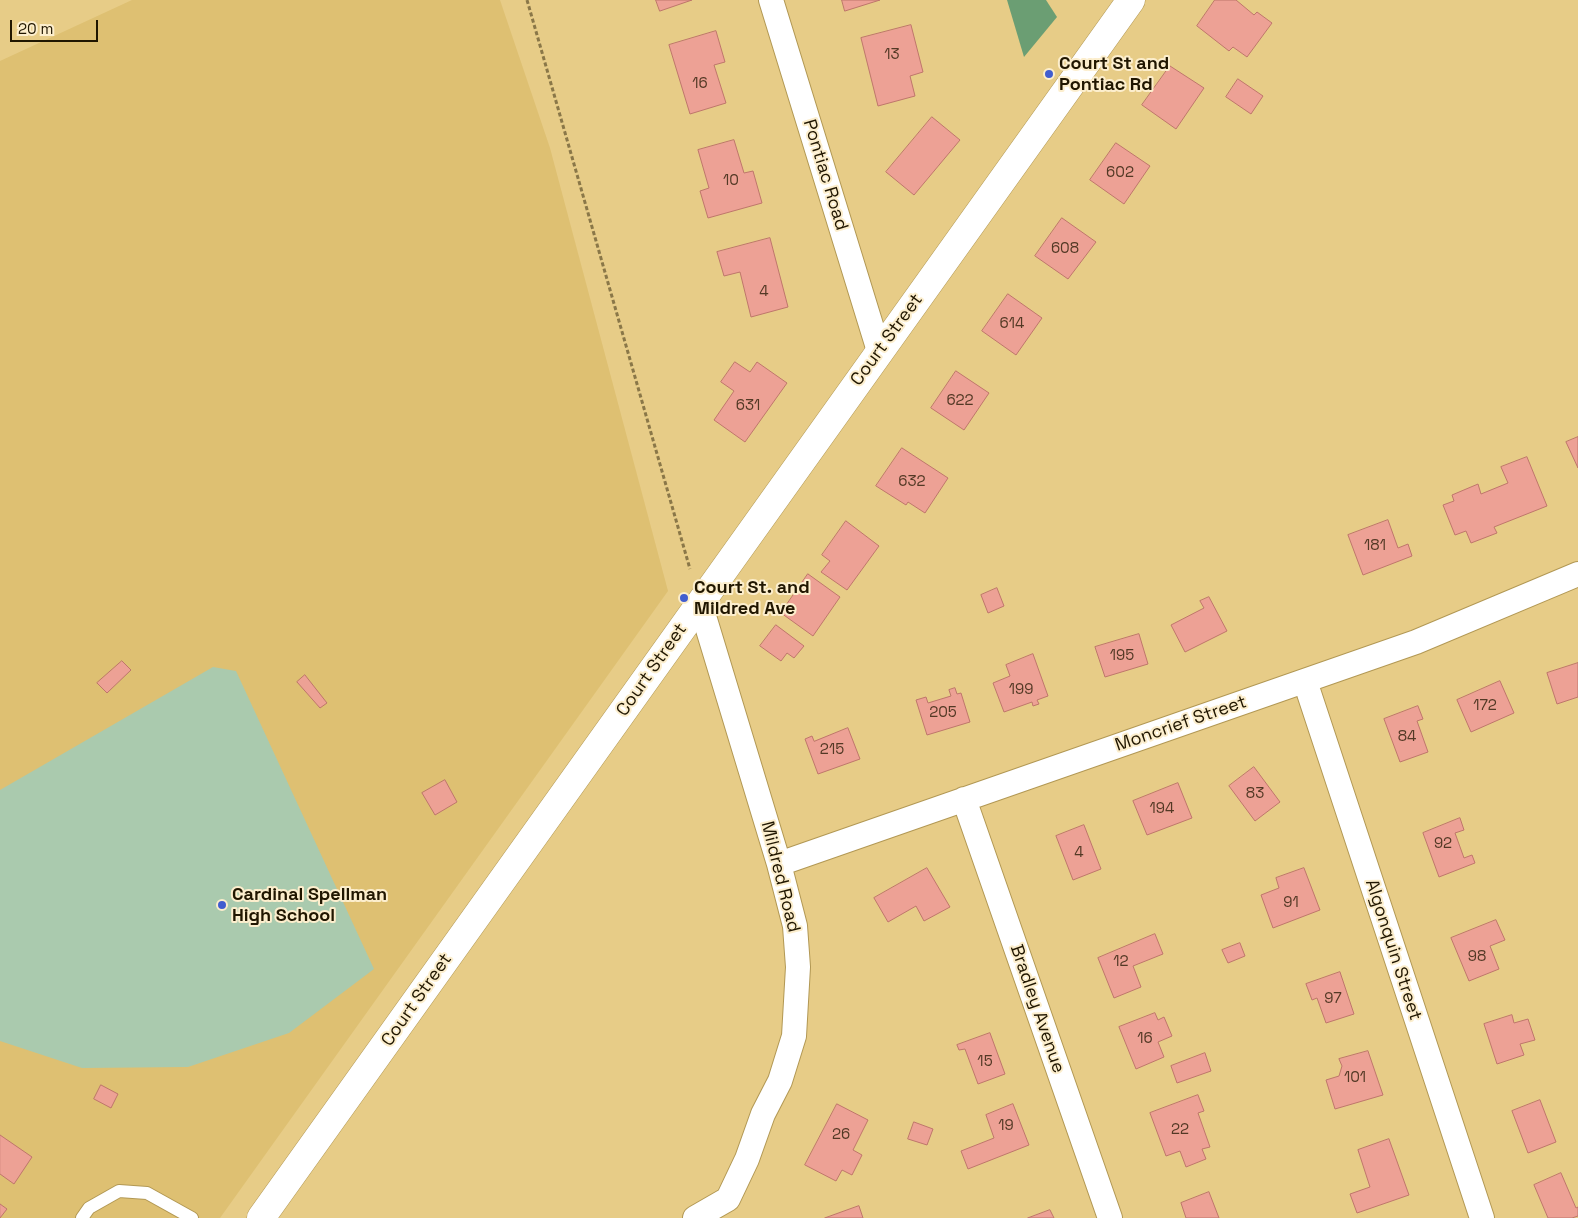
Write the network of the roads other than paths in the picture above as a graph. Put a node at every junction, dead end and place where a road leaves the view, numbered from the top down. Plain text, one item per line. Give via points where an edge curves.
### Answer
1 (772, 0) edge
2 (1131, 0) edge
3 (880, 351) junction
4 (1578, 574) edge
5 (700, 602) junction
6 (1305, 681) junction
7 (964, 800) junction
8 (779, 864) junction
9 (731, 1208) edge
10 (82, 1218) edge
11 (192, 1218) edge
12 (261, 1218) edge
13 (694, 1218) edge
14 (1110, 1218) edge
15 (1482, 1218) edge

1 - 3 street, Pontiac Road
2 - 3 street, Court Street
3 - 5 street, Court Street
4 - 6 street, Moncrief Street via 1416,642
5 - 8 street, Mildred Road
5 - 12 street, Court Street
6 - 7 street, Moncrief Street
6 - 15 street, Algonquin Street
7 - 8 street, Moncrief Street
7 - 14 street, Bradley Avenue
8 - 9 street, Mildred Road via 795,934 798,967 794,1036
9 - 13 street, Mildred Road
10 - 11 lane via 90,1208 119,1191 147,1193

